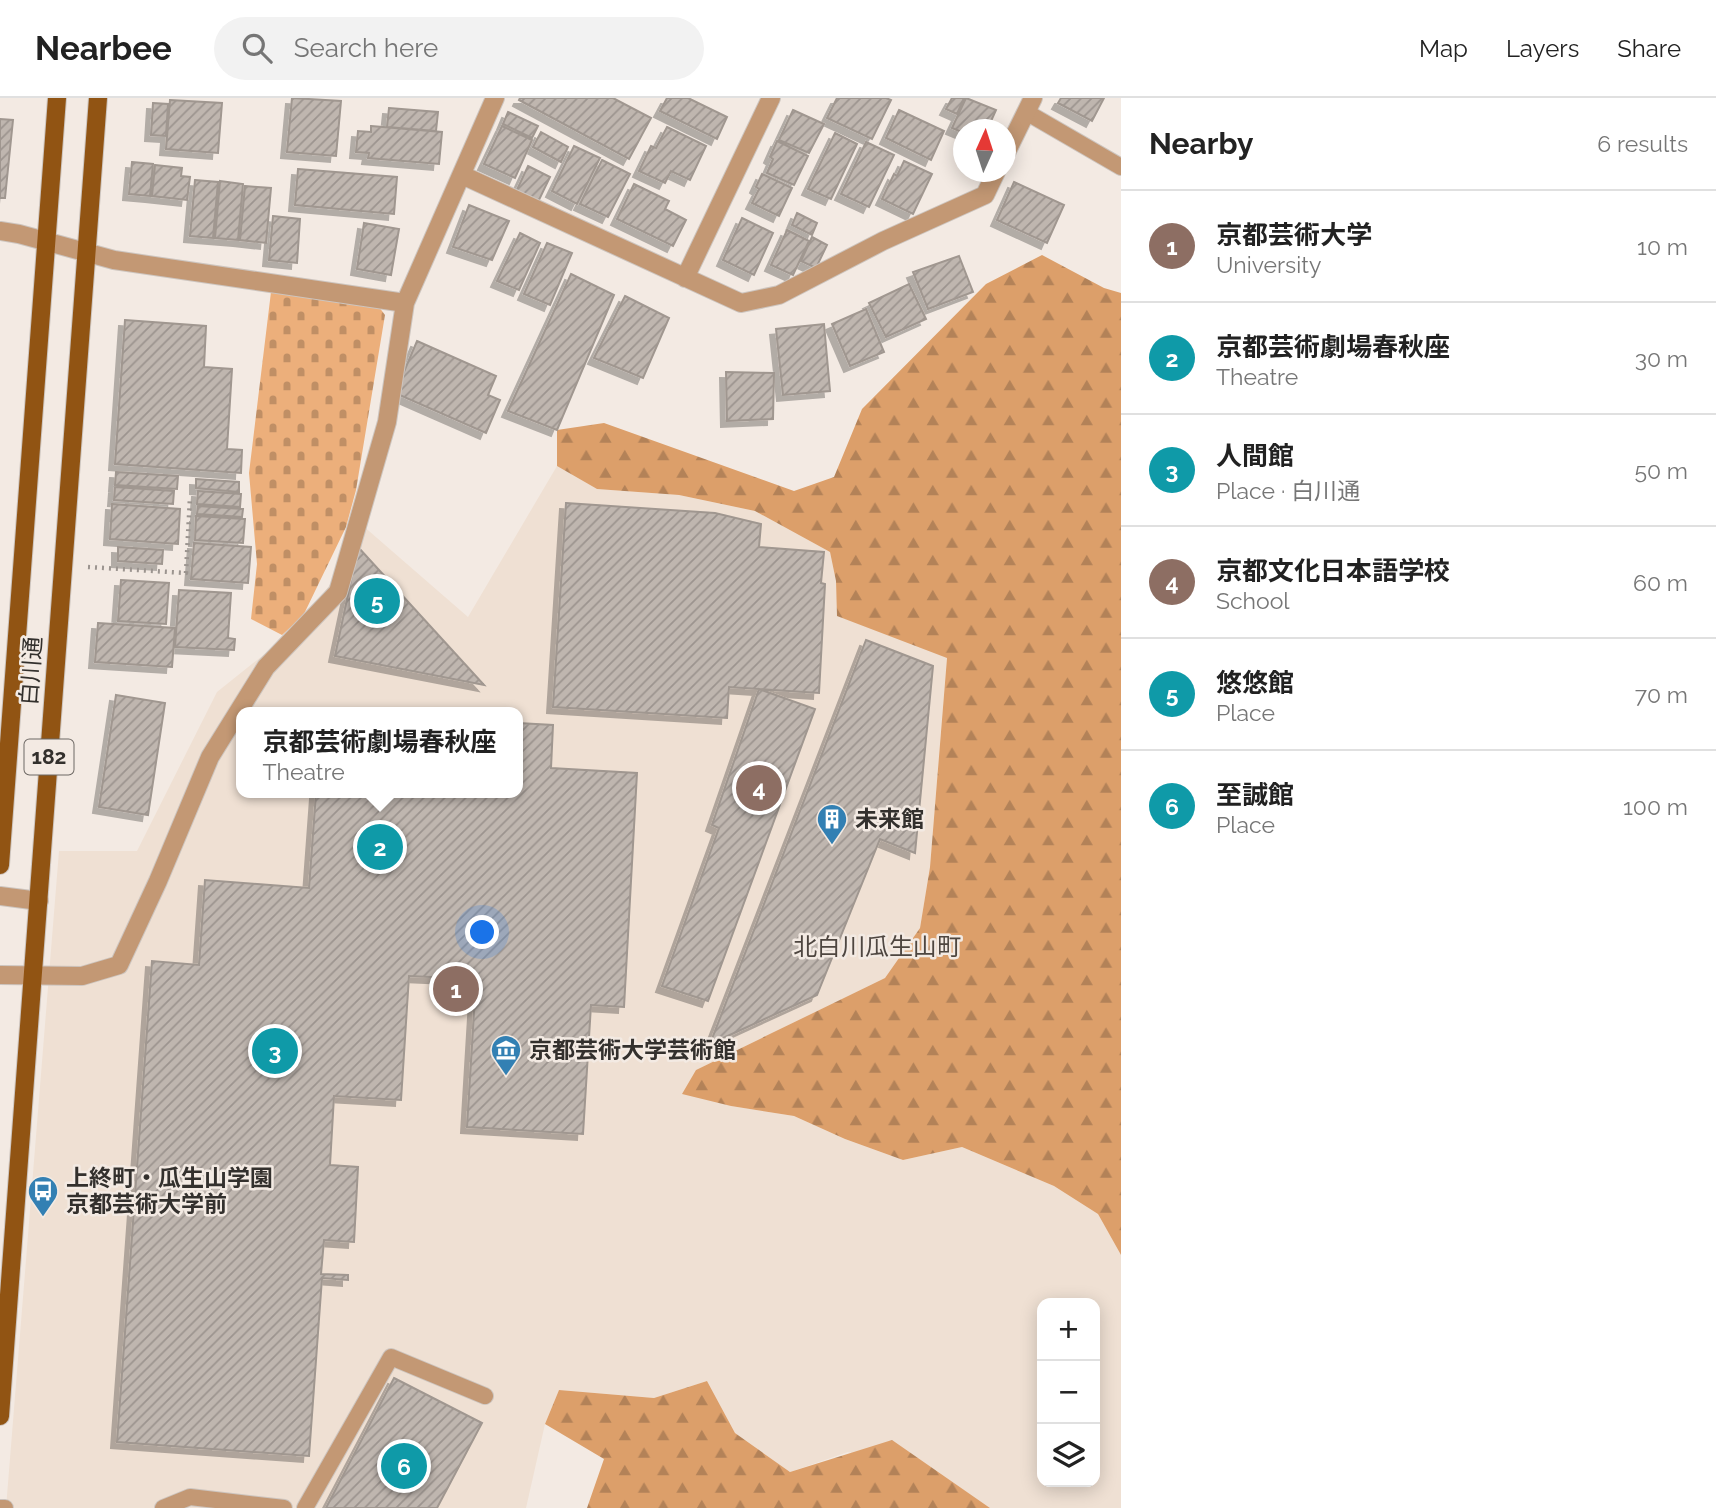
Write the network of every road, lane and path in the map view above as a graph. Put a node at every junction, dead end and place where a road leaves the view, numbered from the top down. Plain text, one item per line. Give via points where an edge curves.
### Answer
1 (57, 98) edge
2 (98, 98) edge
3 (495, 98) edge
4 (771, 98) edge
5 (1029, 105) edge
6 (1016, 132) edge
7 (1121, 167) edge
8 (462, 175) junction
9 (991, 182) edge
10 (0, 231) edge
11 (47, 241) junction
12 (86, 252) junction
13 (685, 278) junction
14 (405, 303) junction
15 (190, 497) dead end
16 (63, 566) junction
17 (242, 707) edge
18 (236, 716) edge
19 (0, 865) edge
20 (0, 896) edge
21 (39, 901) junction
22 (0, 975) edge
23 (33, 977) junction
24 (485, 1396) dead end
25 (0, 1416) edge
26 (163, 1508) edge
27 (284, 1508) edge
28 (305, 1508) edge

1 - 11 main road, 白川通 / 182
2 - 12 main road, 白川通 / 182
3 - 8 street
4 - 13 street
5 - 6 street
5 - 7 lane
8 - 13 street
8 - 14 street
9 - 13 street via 985,195 779,295 741,303
10 - 11 street
11 - 12 street
11 - 19 main road, 白川通 / 182
12 - 14 street
12 - 16 main road, 白川通 / 182
14 - 17 street via 387,422 338,592 266,667
15 - 16 path via 186,573
16 - 21 main road, 白川通 / 182
18 - 23 street via 211,757 119,965 82,976
20 - 21 street
21 - 23 main road, 白川通 / 182
22 - 23 street
23 - 25 main road, 白川通 / 182
24 - 28 lane via 391,1357
26 - 27 lane via 190,1497

